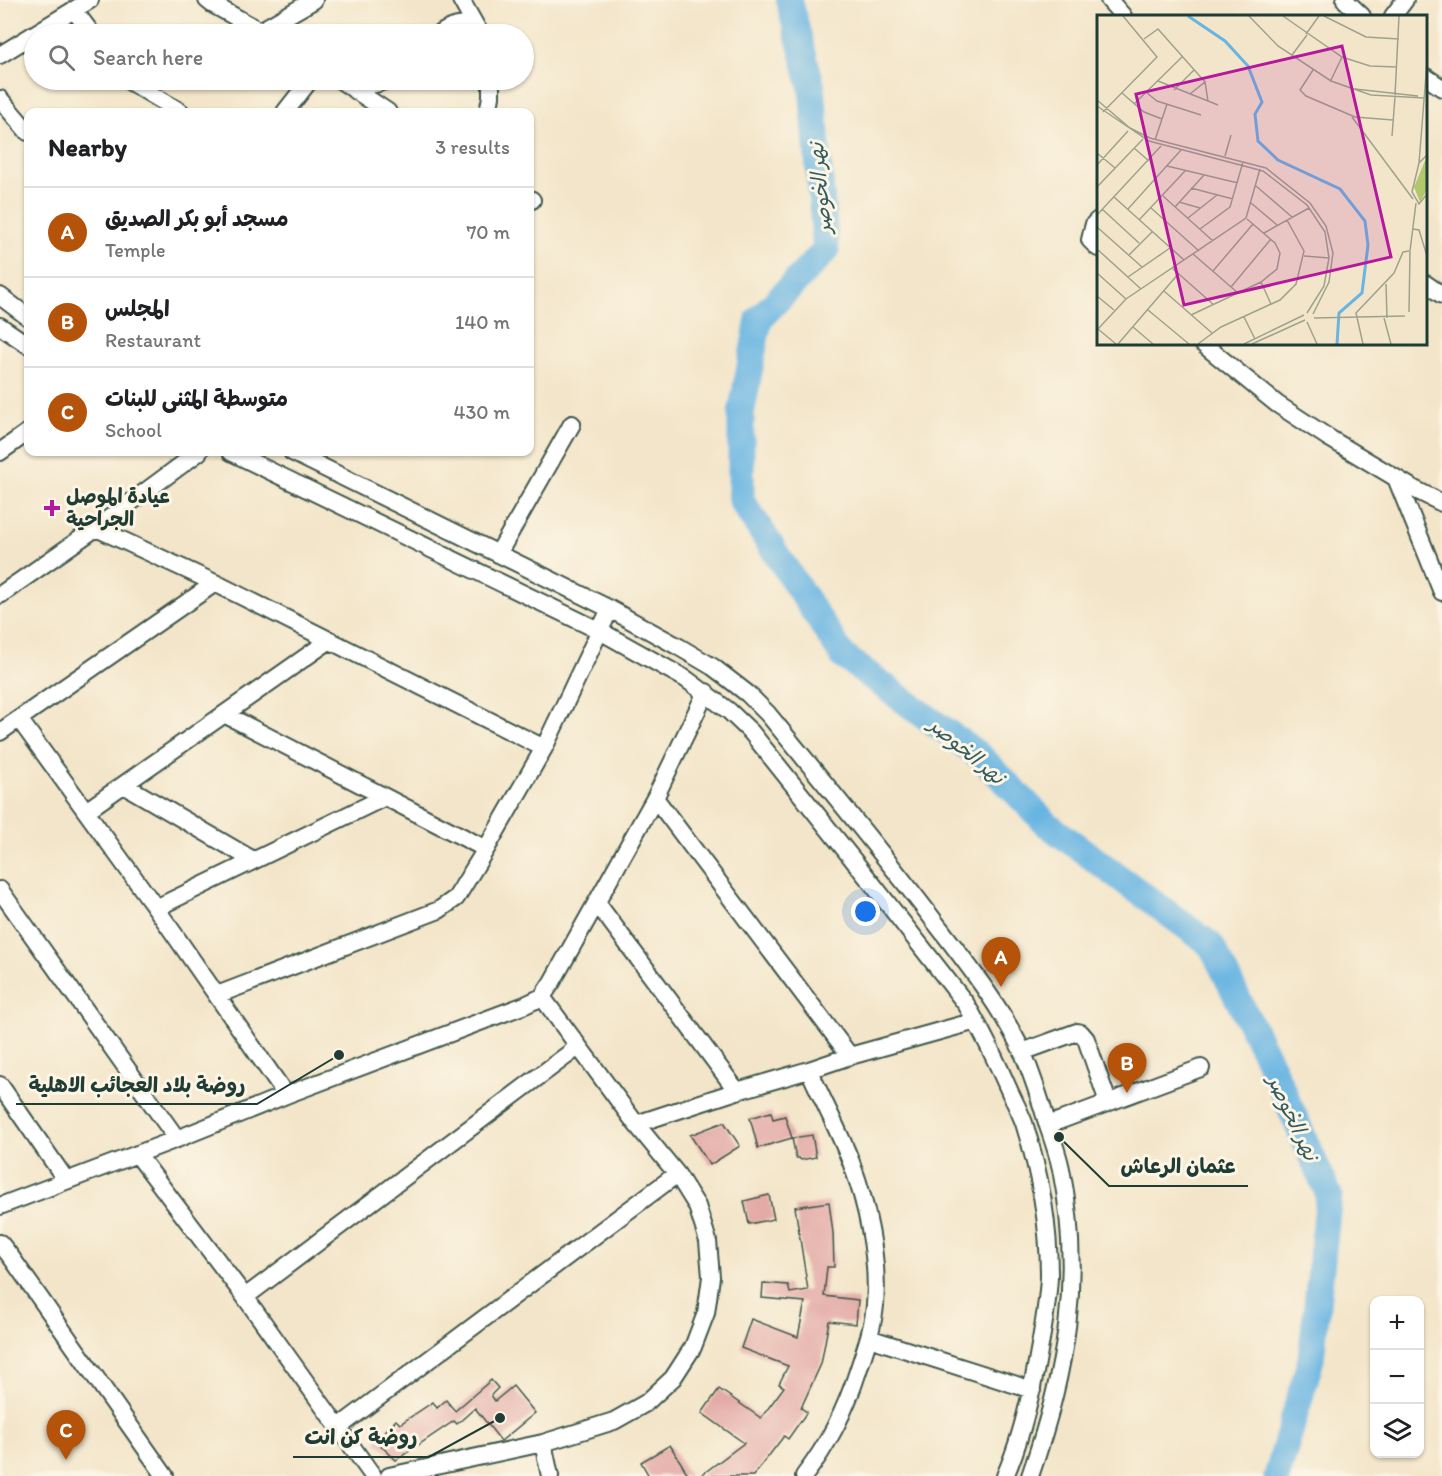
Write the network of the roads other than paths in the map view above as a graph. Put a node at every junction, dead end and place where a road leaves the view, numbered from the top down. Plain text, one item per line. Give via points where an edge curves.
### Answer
1 (90, 0) edge
2 (207, 0) edge
3 (314, 0) edge
4 (461, 0) edge
5 (1109, 0) edge
6 (1345, 0) edge
7 (1405, 0) edge
8 (74, 10) junction
9 (1122, 15) edge
10 (1361, 15) edge
11 (1394, 15) edge
12 (51, 24) edge
13 (84, 24) edge
14 (247, 24) edge
15 (277, 24) edge
16 (475, 24) edge
17 (24, 40) edge
18 (0, 55) edge
19 (1427, 78) edge
20 (1442, 88) edge
21 (144, 90) edge
22 (302, 90) edge
23 (356, 90) edge
24 (491, 90) edge
25 (0, 99) edge
26 (174, 108) edge
27 (288, 108) edge
28 (382, 108) edge
29 (489, 108) edge
30 (24, 127) edge
31 (1097, 221) edge
32 (1097, 247) edge
33 (1427, 285) edge
34 (1442, 295) edge
35 (0, 296) edge
36 (24, 314) edge
37 (0, 326) edge
38 (24, 342) edge
39 (1204, 345) edge
40 (572, 424) dead end
41 (24, 435) edge
42 (0, 452) edge
43 (194, 456) edge
44 (239, 456) edge
45 (300, 456) edge
46 (1396, 478) junction
47 (1442, 503) edge
48 (96, 528) junction
49 (498, 554) junction
50 (215, 583) junction
51 (1442, 592) edge
52 (0, 595) edge
53 (610, 609) junction
54 (600, 631) junction
55 (330, 640) junction
56 (706, 693) junction
57 (226, 715) junction
58 (20, 719) junction
59 (0, 732) edge
60 (544, 748) junction
61 (124, 785) junction
62 (385, 797) junction
63 (655, 798) junction
64 (86, 811) junction
65 (486, 849) junction
66 (253, 860) junction
67 (895, 869) junction
68 (874, 886) junction
69 (0, 890) edge
70 (597, 903) junction
71 (156, 908) junction
72 (217, 996) junction
73 (542, 997) junction
74 (976, 1021) junction
75 (578, 1047) junction
76 (1022, 1052) junction
77 (850, 1056) junction
78 (1201, 1068) dead end
79 (809, 1070) junction
80 (0, 1085) edge
81 (737, 1091) junction
82 (286, 1095) junction
83 (1108, 1102) junction
84 (636, 1124) junction
85 (1048, 1125) junction
86 (177, 1139) junction
87 (137, 1154) junction
88 (677, 1174) junction
89 (66, 1180) junction
90 (0, 1206) edge
91 (0, 1243) edge
92 (6, 1261) edge
93 (245, 1297) junction
94 (869, 1338) junction
95 (1032, 1390) junction
96 (339, 1427) junction
97 (543, 1443) junction
98 (165, 1476) edge
99 (373, 1476) edge
100 (389, 1476) edge
101 (550, 1476) edge
102 (804, 1476) edge
103 (1005, 1476) edge
104 (1030, 1476) edge

1 - 8 street
2 - 14 street
3 - 15 street
4 - 16 street
5 - 9 street
6 - 10 street
7 - 11 street
8 - 12 street
8 - 13 street
17 - 18 street
19 - 20 street
21 - 26 street
22 - 27 street
23 - 28 street
24 - 29 street
25 - 30 street
31 - 32 street via 1090,240
33 - 34 street
35 - 36 street
37 - 38 street
39 - 46 street via 1277,404
40 - 49 street
41 - 42 street
43 - 48 street
44 - 54 street
45 - 49 street
46 - 47 street
46 - 51 street
48 - 50 street
48 - 52 street
49 - 53 street
50 - 55 street
50 - 58 street
53 - 54 street
53 - 67 street via 697,657 748,694
54 - 56 street
54 - 60 street
55 - 57 street
55 - 60 street
56 - 63 street
56 - 68 street via 751,732
57 - 61 street
57 - 62 street
58 - 59 street
58 - 64 street
60 - 65 street
61 - 64 street
61 - 66 street
62 - 65 street
62 - 66 street
63 - 70 street
63 - 77 street
64 - 71 street
65 - 72 street via 456,898 439,910
66 - 71 street
67 - 68 street
67 - 76 street via 989,993
68 - 74 street
69 - 86 street
70 - 73 street
70 - 81 street
71 - 72 street
72 - 82 street
73 - 75 street
73 - 82 street
74 - 77 street
74 - 95 street via 1023,1121 1044,1207 1049,1276
75 - 84 street
75 - 93 street
76 - 83 street via 1081,1032
76 - 85 street
77 - 79 street
78 - 83 street
79 - 81 street
79 - 94 street via 851,1161 868,1216 875,1260 875,1305
80 - 89 street
81 - 84 street
82 - 86 street
83 - 85 street
84 - 88 street
85 - 104 street via 1061,1168 1071,1239 1070,1316 1055,1395
86 - 87 street
87 - 89 street
87 - 93 street
88 - 96 street
88 - 97 street via 697,1206 709,1250 711,1277 706,1313 693,1347 673,1378 646,1403 614,1421
89 - 90 street
91 - 92 street
92 - 98 street
93 - 96 street
94 - 95 street
94 - 102 street via 853,1388 828,1441
95 - 103 street
96 - 99 street
97 - 100 street
97 - 101 street

